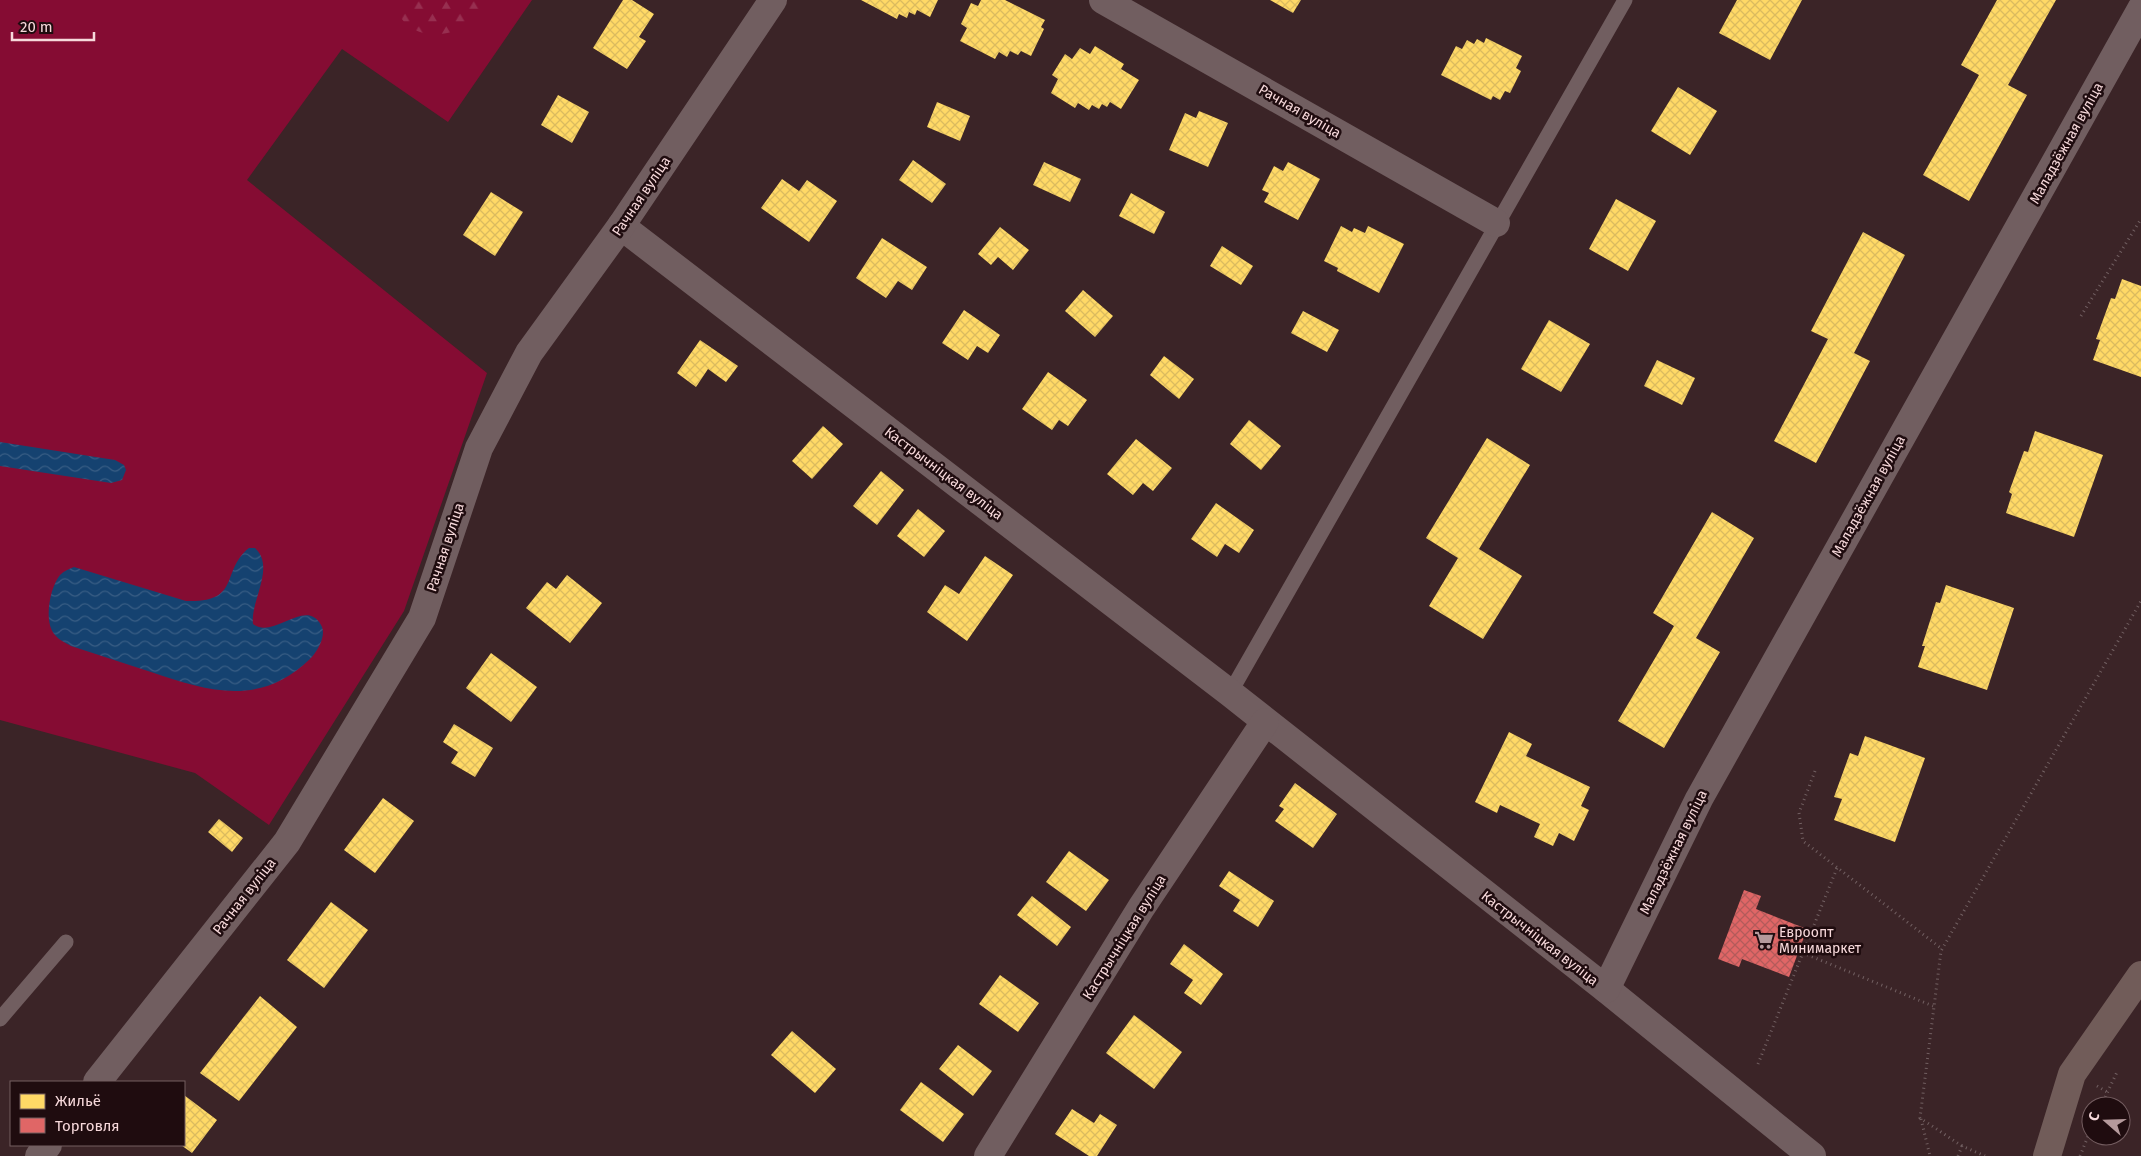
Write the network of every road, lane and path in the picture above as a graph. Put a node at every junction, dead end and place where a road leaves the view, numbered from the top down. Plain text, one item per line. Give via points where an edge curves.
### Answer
1 (773, 0) edge
2 (1103, 0) edge
3 (1626, 0) edge
4 (2141, 9) edge
5 (2141, 219) edge
6 (1496, 223) junction
7 (621, 226) junction
8 (2081, 316) dead end
9 (2141, 601) edge
10 (1230, 693) junction
11 (1265, 722) junction
12 (1815, 771) dead end
13 (1837, 868) junction
14 (66, 942) dead end
15 (1942, 949) junction
16 (1798, 951) dead end
17 (1803, 953) junction
18 (2141, 975) edge
19 (1606, 990) junction
20 (1933, 1006) junction
21 (0, 1019) edge
22 (1758, 1064) dead end
23 (2118, 1070) dead end
24 (98, 1081) edge
25 (2106, 1096) edge
26 (1920, 1118) junction
27 (47, 1146) edge
28 (1962, 1146) junction
29 (39, 1156) edge
30 (988, 1156) edge
31 (1812, 1156) edge
32 (1930, 1156) edge
33 (1958, 1156) edge
34 (1985, 1156) edge
35 (2047, 1156) edge

1 - 7 street, Рачная вуліца
2 - 6 street, Рачная вуліца
3 - 6 lane
4 - 19 street, Маладзёжная вуліца via 1699,799
5 - 8 path
6 - 10 lane
7 - 10 street, Кастрычніцкая вуліца
7 - 24 street, Рачная вуліца via 529,353 479,448 422,618 287,842
9 - 15 path
10 - 11 street, Кастрычніцкая вуліца
11 - 19 street, Кастрычніцкая вуліца
11 - 30 street, Кастрычніцкая вуліца via 1141,908
12 - 13 path via 1799,813 1803,841
13 - 15 path
13 - 17 path
14 - 21 lane
15 - 20 path
16 - 17 path
17 - 20 path
17 - 22 path
18 - 35 main road via 2072,1074
19 - 31 street, Кастрычніцкая вуліца
20 - 26 path
23 - 25 path
26 - 28 path
26 - 32 path
27 - 29 street
28 - 33 path
28 - 34 path

